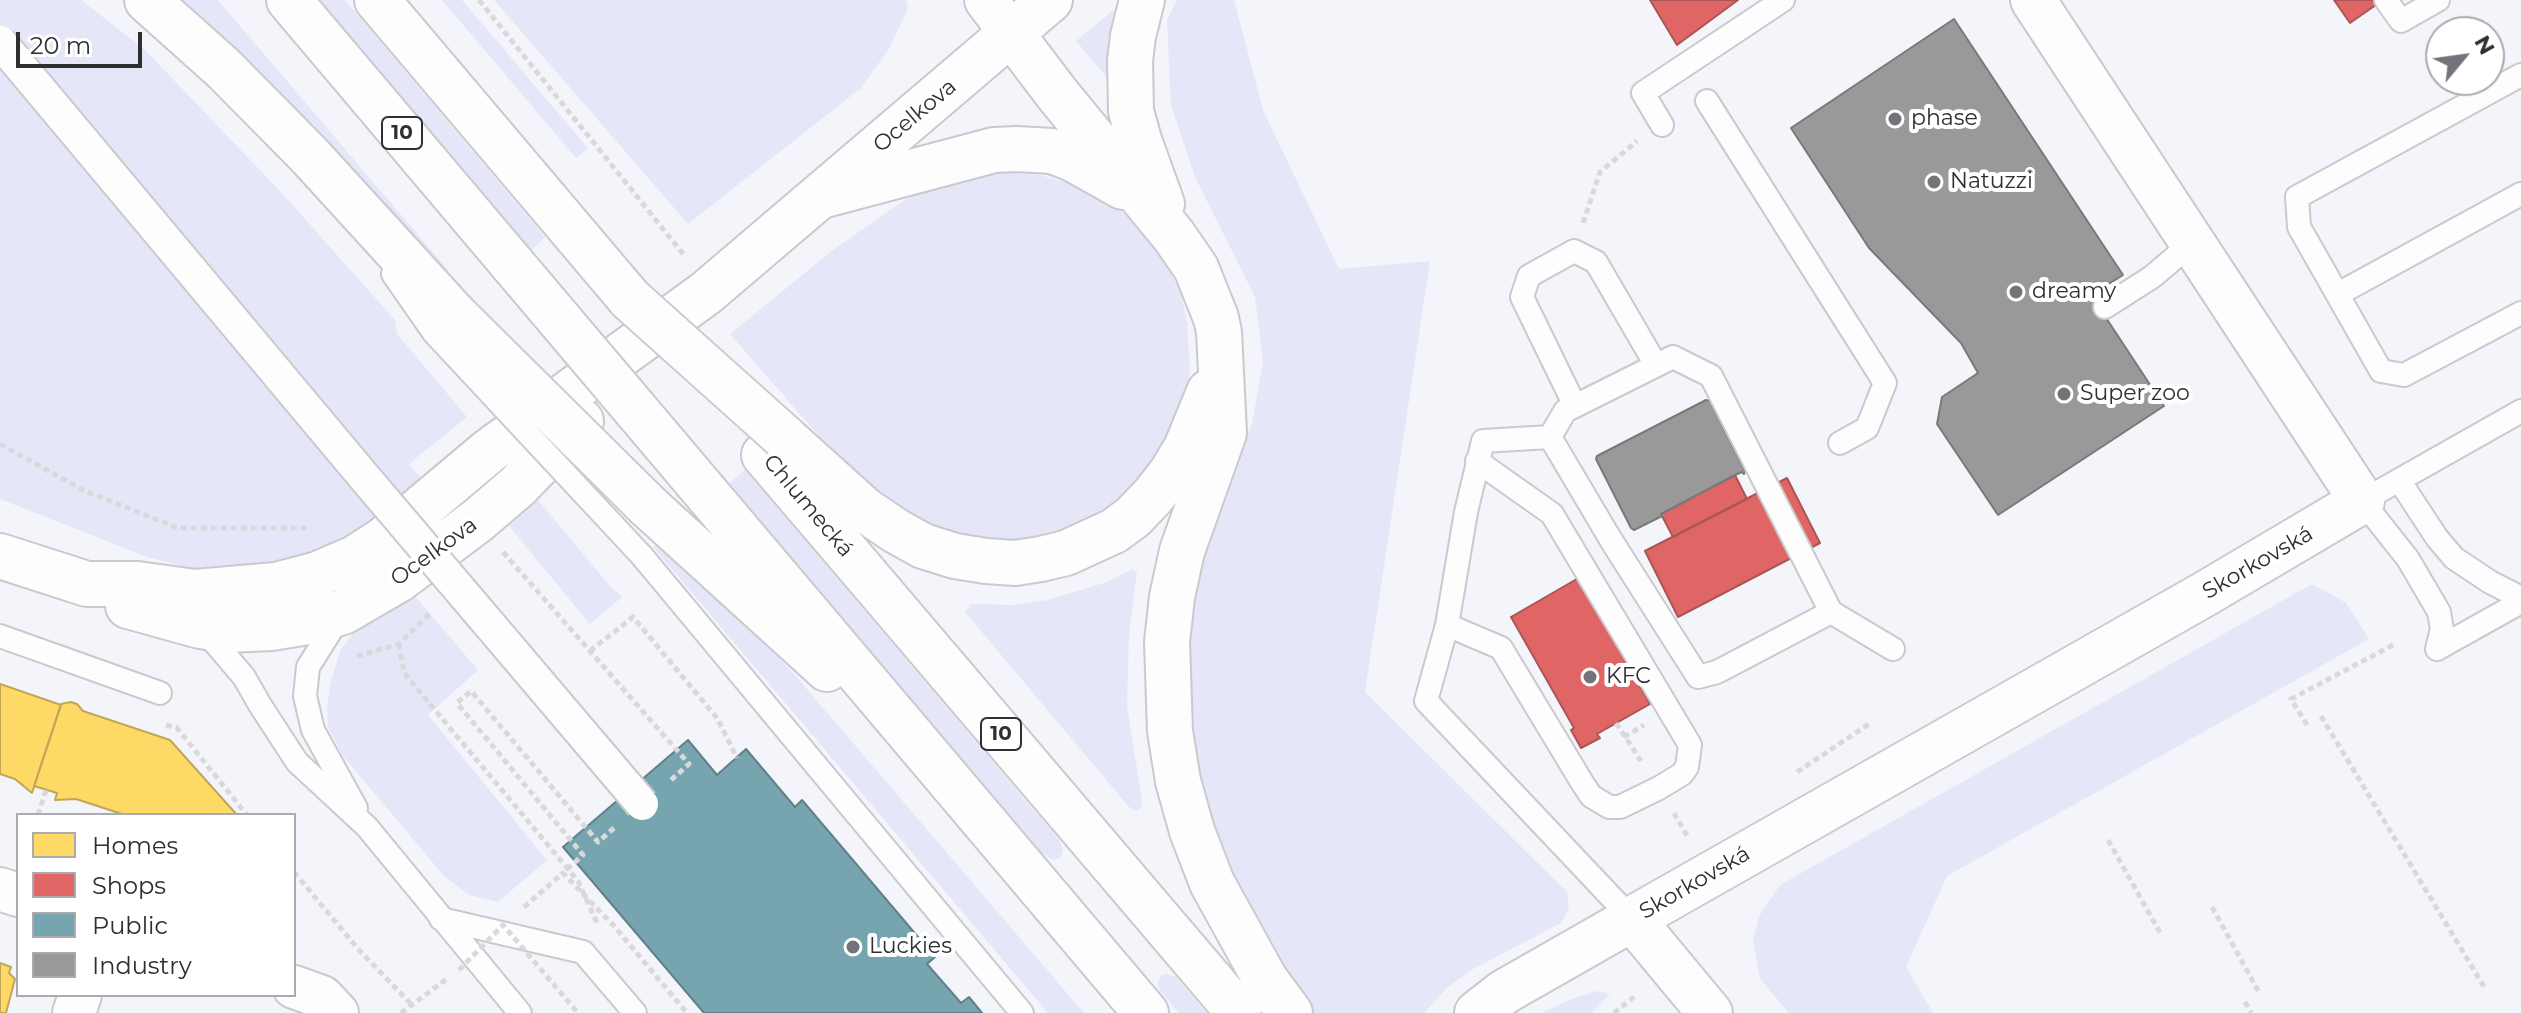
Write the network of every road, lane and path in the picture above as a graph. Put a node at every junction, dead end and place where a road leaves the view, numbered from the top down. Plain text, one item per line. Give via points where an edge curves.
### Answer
1 (147, 0) edge
2 (289, 0) edge
3 (377, 0) edge
4 (479, 0) edge
5 (1050, 0) edge
6 (1142, 0) edge
7 (1783, 0) edge
8 (2033, 0) edge
9 (2386, 0) edge
10 (2438, 0) edge
11 (999, 17) edge
12 (0, 42) edge
13 (2521, 75) edge
14 (1707, 101) dead end
15 (1662, 125) dead end
16 (1640, 139) dead end
17 (2521, 194) edge
18 (821, 196) junction
19 (1145, 200) junction
20 (1174, 236) junction
21 (2192, 243) junction
22 (1574, 251) junction
23 (696, 276) junction
24 (2338, 294) junction
25 (2105, 307) dead end
26 (2521, 313) edge
27 (1221, 364) junction
28 (1656, 365) junction
29 (1575, 406) junction
30 (2521, 411) edge
31 (1550, 437) junction
32 (1840, 443) dead end
33 (0, 444) edge
34 (774, 446) junction
35 (1477, 461) junction
36 (2381, 491) junction
37 (317, 527) dead end
38 (487, 533) junction
39 (658, 544) junction
40 (0, 556) edge
41 (87, 584) junction
42 (137, 584) junction
43 (2521, 600) edge
44 (343, 612) junction
45 (1831, 612) junction
46 (1447, 625) junction
47 (200, 626) junction
48 (0, 636) edge
49 (2395, 644) dead end
50 (1893, 649) dead end
51 (590, 651) junction
52 (346, 659) dead end
53 (160, 693) dead end
54 (2321, 716) dead end
55 (1616, 723) dead end
56 (2307, 725) dead end
57 (177, 728) dead end
58 (737, 758) dead end
59 (689, 764) dead end
60 (1646, 768) dead end
61 (950, 781) junction
62 (46, 790) dead end
63 (642, 804) joint
64 (1670, 806) dead end
65 (39, 813) edge
66 (245, 813) edge
67 (367, 827) junction
68 (2108, 840) dead end
69 (1694, 847) dead end
70 (563, 873) junction
71 (296, 874) edge
72 (2212, 907) dead end
73 (515, 915) dead end
74 (441, 919) junction
75 (1632, 919) junction
76 (597, 924) dead end
77 (2162, 936) dead end
78 (296, 988) edge
79 (2486, 990) dead end
80 (2260, 994) dead end
81 (1635, 996) dead end
82 (2245, 1002) dead end
83 (412, 1005) junction
84 (337, 1013) edge
85 (401, 1013) edge
86 (520, 1013) edge
87 (578, 1013) edge
88 (635, 1013) edge
89 (687, 1013) edge
90 (1022, 1013) edge
91 (1146, 1013) edge
92 (1239, 1013) edge
93 (1290, 1013) edge
94 (1477, 1013) edge
95 (1614, 1013) edge
96 (1710, 1013) edge
97 (2251, 1013) edge

1 - 39 main road, 10, bridge via 309,155 445,324
2 - 61 main road, 10, bridge
3 - 34 main road, 10, bridge via 630,299
4 - 23 path
5 - 11 main road, Ocelkova
6 - 20 main road via 1130,61 1131,111
7 - 15 lane via 1643,93
8 - 21 main road
9 - 10 lane via 2401,21
11 - 18 main road, Ocelkova
11 - 19 main road
12 - 63 street, bridge
13 - 24 lane via 2297,197 2299,227
14 - 32 lane via 1885,383 1867,428
16 - 22 path via 1600,172
17 - 24 lane
18 - 19 main road via 994,150 1035,148 1073,159
18 - 23 main road, Ocelkova
19 - 20 main road
20 - 27 main road via 1212,304
21 - 25 lane
21 - 36 main road
22 - 28 lane via 1596,262
22 - 29 lane via 1529,276 1522,297
23 - 38 main road, Ocelkova via 518,486
23 - 42 main road, Ocelkova via 355,558 318,574 253,588 195,592
24 - 26 lane via 2381,371 2404,375
27 - 34 main road via 1186,448 1153,496 1114,531 1041,559 986,561 923,546
27 - 93 main road via 1224,433 1182,551 1172,597 1167,642 1170,731 1178,781 1212,883
28 - 29 lane
28 - 45 lane via 1673,357 1711,376
29 - 31 lane via 1565,411
30 - 36 lane
31 - 35 lane via 1483,441
31 - 45 lane via 1698,677
33 - 37 path via 85,491 178,528
34 - 92 main road, Chlumecká / 10
35 - 46 lane
35 - 46 lane via 1552,514 1690,745 1687,767 1659,788 1609,807 1591,796 1501,648
36 - 43 lane via 2454,558
36 - 43 lane via 2408,559 2439,612 2437,649
36 - 75 main road, Skorkovská
38 - 44 main road, Ocelkova via 425,561
38 - 51 path
39 - 61 main road, 10
39 - 90 lane
40 - 41 main road, Ocelkova
41 - 42 main road, Ocelkova
41 - 47 main road, Ocelkova via 117,603
42 - 47 lane via 182,608
44 - 47 main road, Ocelkova via 271,628
44 - 67 lane via 308,667 305,696 313,730
45 - 50 lane
46 - 75 lane via 1426,701
47 - 67 lane via 244,677 297,762
48 - 53 lane
49 - 56 path via 2291,699
51 - 58 path via 633,617 717,718
51 - 59 path
52 - 76 path via 399,644 404,673 578,881
54 - 79 path
55 - 60 path
57 - 66 path
61 - 91 main road, 10
62 - 65 path
63 - 70 path, bridge via 598,842 471,691 457,703 583,855
64 - 69 path
67 - 74 lane
68 - 77 path
70 - 73 path
70 - 89 path, bridge
71 - 83 path
72 - 80 path
74 - 86 lane
74 - 88 lane via 583,952
75 - 94 main road, Skorkovská
75 - 96 main road
78 - 84 street via 322,997
81 - 95 path
82 - 97 path
83 - 85 path
83 - 87 path, bridge via 459,970 503,925

